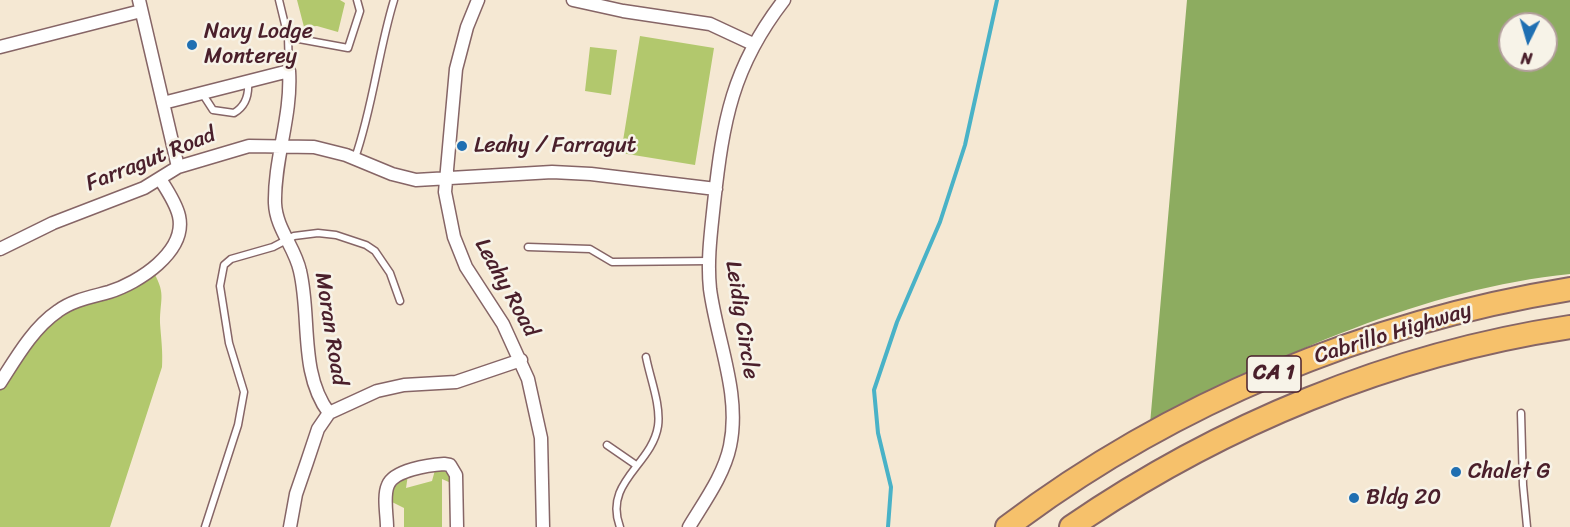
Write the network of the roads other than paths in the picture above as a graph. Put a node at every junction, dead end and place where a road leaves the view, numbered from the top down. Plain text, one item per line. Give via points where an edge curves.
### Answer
1 (279, 0) edge
2 (357, 0) edge
3 (394, 0) edge
4 (478, 0) edge
5 (573, 0) edge
6 (784, 0) edge
7 (140, 5) edge
8 (288, 38) junction
9 (753, 44) junction
10 (0, 47) edge
11 (290, 71) junction
12 (248, 82) junction
13 (202, 93) junction
14 (163, 103) junction
15 (282, 145) junction
16 (355, 159) junction
17 (178, 167) junction
18 (160, 178) junction
19 (446, 179) junction
20 (716, 189) junction
21 (286, 239) junction
22 (528, 247) dead end
23 (0, 249) edge
24 (709, 261) junction
25 (1570, 289) edge
26 (400, 301) dead end
27 (1570, 327) edge
28 (646, 357) dead end
29 (521, 360) junction
30 (0, 382) edge
31 (329, 413) junction
32 (1521, 413) dead end
33 (608, 445) dead end
34 (636, 465) junction
35 (205, 527) edge
36 (290, 527) edge
37 (387, 527) edge
38 (457, 527) edge
39 (543, 527) edge
40 (620, 527) edge
41 (689, 527) edge
42 (1007, 527) edge
43 (1071, 527) edge
44 (1527, 527) edge

1 - 8 lane
2 - 8 lane via 360,10 348,48
3 - 16 lane
4 - 19 street, Leahy Road via 456,69
5 - 9 street via 710,24
6 - 9 street, Leidig Circle
7 - 10 street
7 - 14 street
8 - 11 lane
9 - 20 street, Leidig Circle via 730,102
11 - 12 street
11 - 15 street, Moran Road via 291,93
12 - 13 street
12 - 13 lane via 247,98 234,113 213,110
13 - 14 street
14 - 17 street
15 - 16 street, Farragut Road via 314,147
15 - 17 street, Farragut Road via 231,150
15 - 21 street, Moran Road via 275,204
16 - 19 street, Farragut Road via 405,178
17 - 18 street, Farragut Road
18 - 23 street, Farragut Road
18 - 30 street via 179,215 180,229 168,253 120,288 57,311 40,326
19 - 20 street, Farragut Road via 552,172
19 - 29 street, Leahy Road via 447,207 459,252
20 - 24 street, Leidig Circle
21 - 26 lane via 318,233 366,245 384,261
21 - 31 street, Moran Road via 298,263 306,297 308,356 320,401
21 - 35 lane via 273,247 231,259 221,275 229,343 244,392 238,424
22 - 24 lane via 590,249 612,262
24 - 41 street, Leidig Circle via 710,288 733,420 726,459
25 - 42 highway, Cabrillo Highway / CA 1 via 1414,324 1276,372 1196,409 1128,447
27 - 43 highway, Cabrillo Highway / CA 1 via 1439,355 1328,392 1202,448
28 - 34 lane via 658,427
29 - 31 street via 456,382 383,389
29 - 39 street, Leahy Road via 541,438
31 - 36 street via 318,429 296,494
32 - 44 lane
33 - 34 lane
34 - 40 lane via 616,501
37 - 38 street via 387,491 391,481 399,475 444,464 450,465 456,475

